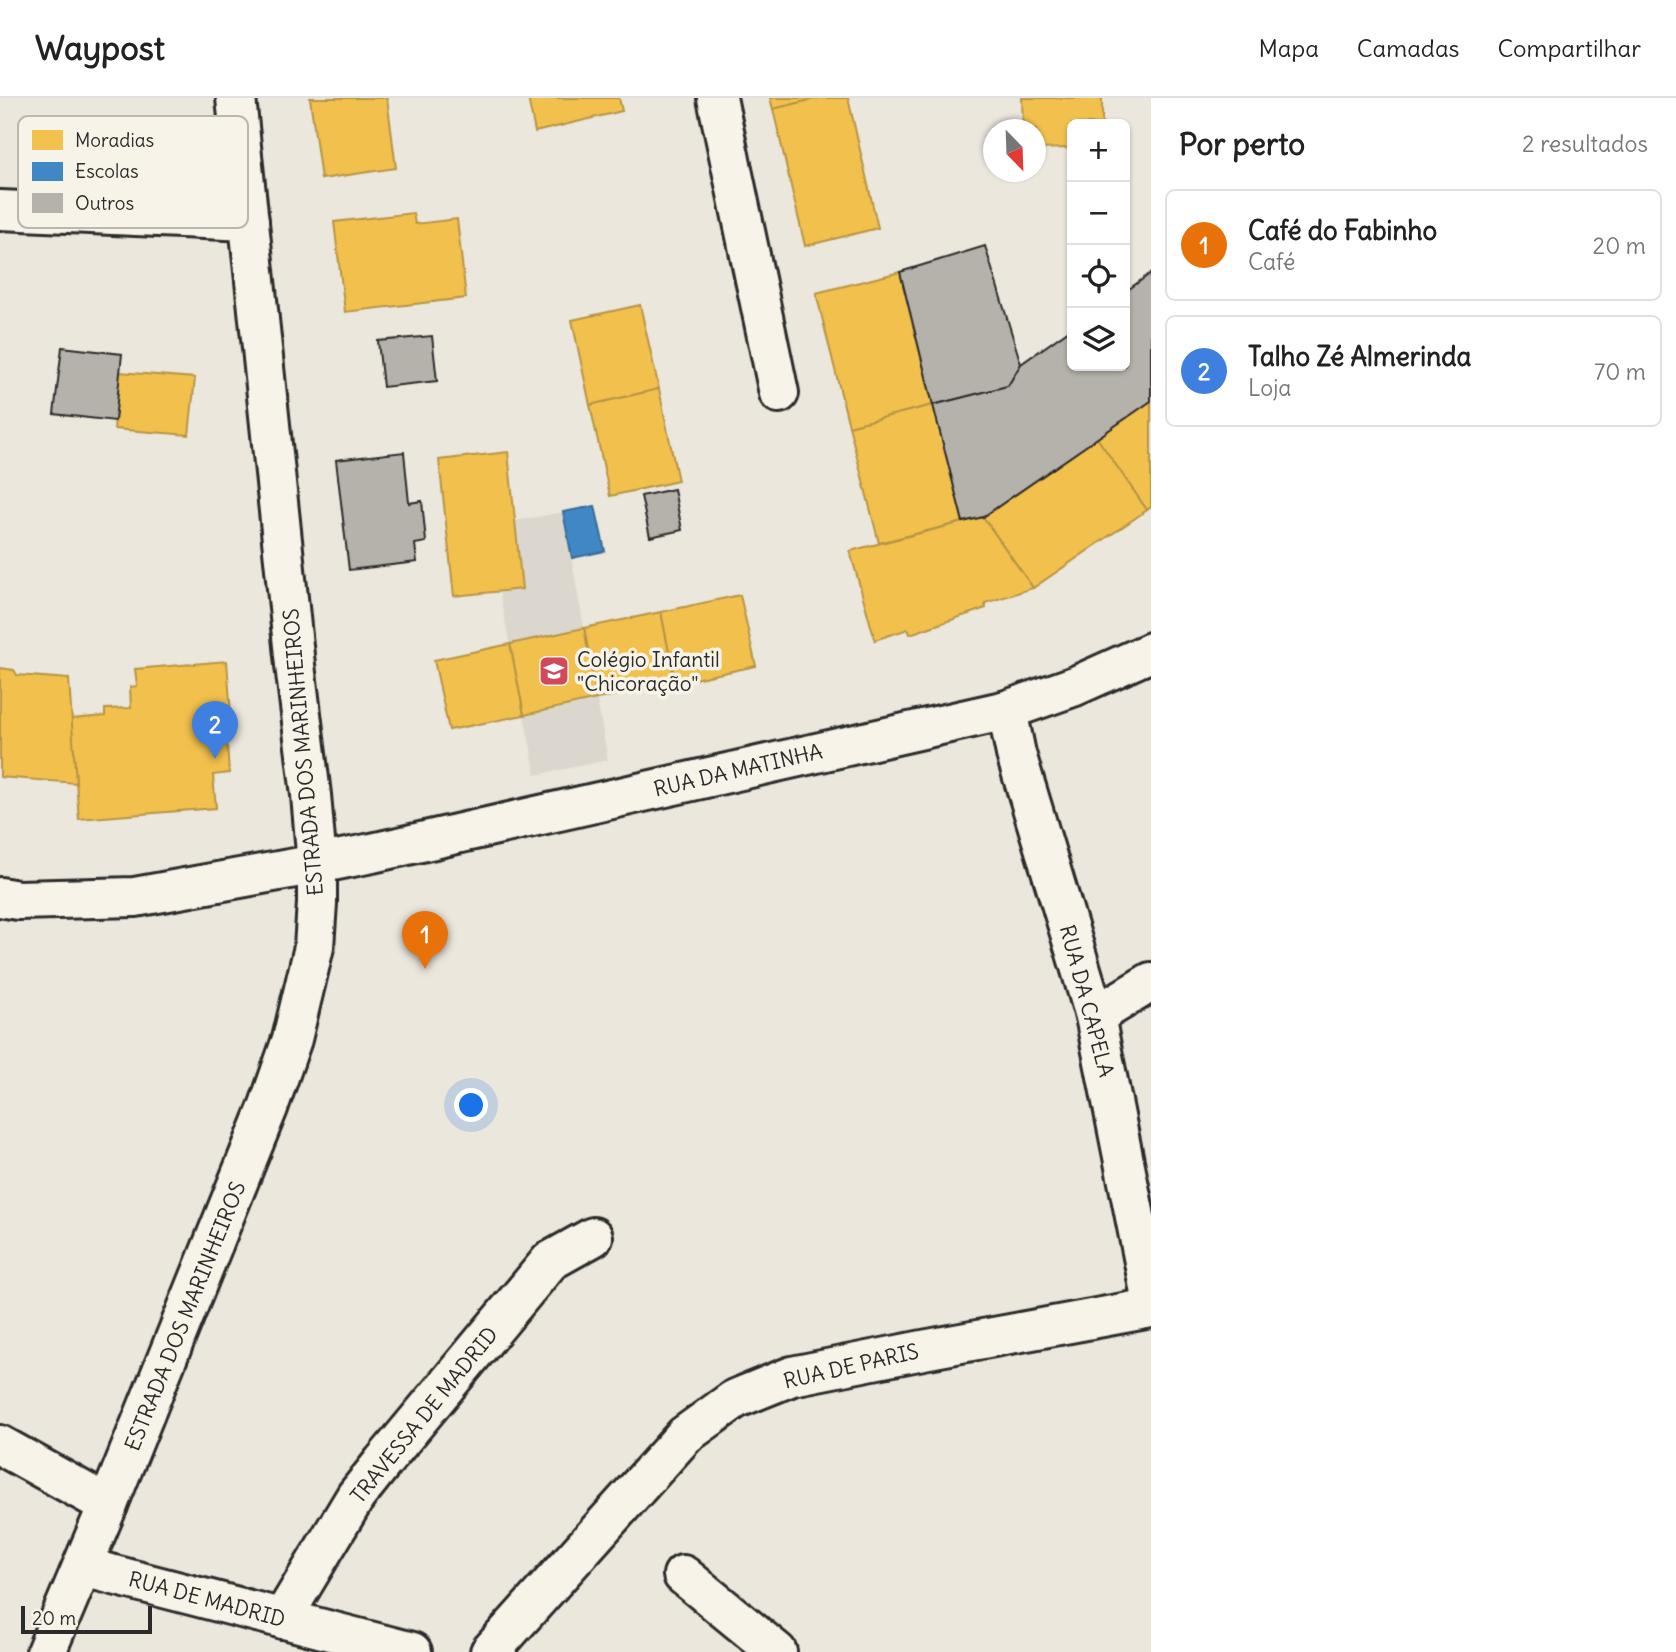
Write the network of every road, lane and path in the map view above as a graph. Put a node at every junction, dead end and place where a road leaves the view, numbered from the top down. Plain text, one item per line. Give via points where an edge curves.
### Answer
1 (236, 98) edge
2 (717, 98) edge
3 (238, 116) edge
4 (0, 210) edge
5 (18, 211) edge
6 (248, 212) edge
7 (249, 222) joint
8 (779, 393) dead end
9 (1151, 652) edge
10 (1007, 710) junction
11 (317, 864) junction
12 (0, 897) edge
13 (1151, 982) edge
14 (1095, 1016) junction
15 (593, 1237) dead end
16 (1151, 1297) edge
17 (1151, 1308) edge
18 (0, 1445) edge
19 (108, 1505) junction
20 (83, 1567) junction
21 (683, 1575) dead end
22 (282, 1619) junction
23 (46, 1652) edge
24 (412, 1652) edge
25 (490, 1652) edge
26 (778, 1652) edge

1 - 3 street, ESTRADA DOS MARINHEIROS
2 - 8 street
4 - 5 street
6 - 7 street, ESTRADA DOS MARINHEIROS
7 - 11 street, ESTRADA DOS MARINHEIROS
9 - 10 street, RUA DA MATINHA
10 - 11 street, RUA DA MATINHA
10 - 14 street, RUA DA CAPELA via 1016,754
11 - 12 street, RUA DA MATINHA via 135,897
11 - 19 street, ESTRADA DOS MARINHEIROS via 314,947 292,1039
13 - 14 street
14 - 16 street, RUA DA CAPELA
15 - 22 street, TRAVESSA DE MADRID via 550,1261 383,1462 356,1496
17 - 25 street, RUA DE PARIS via 792,1376 735,1399 685,1435
18 - 19 street
19 - 20 street, ESTRADA DOS MARINHEIROS
20 - 22 street, RUA DE MADRID
20 - 23 street, ESTRADA DOS MARINHEIROS
21 - 26 street
22 - 24 street, RUA DE MADRID

